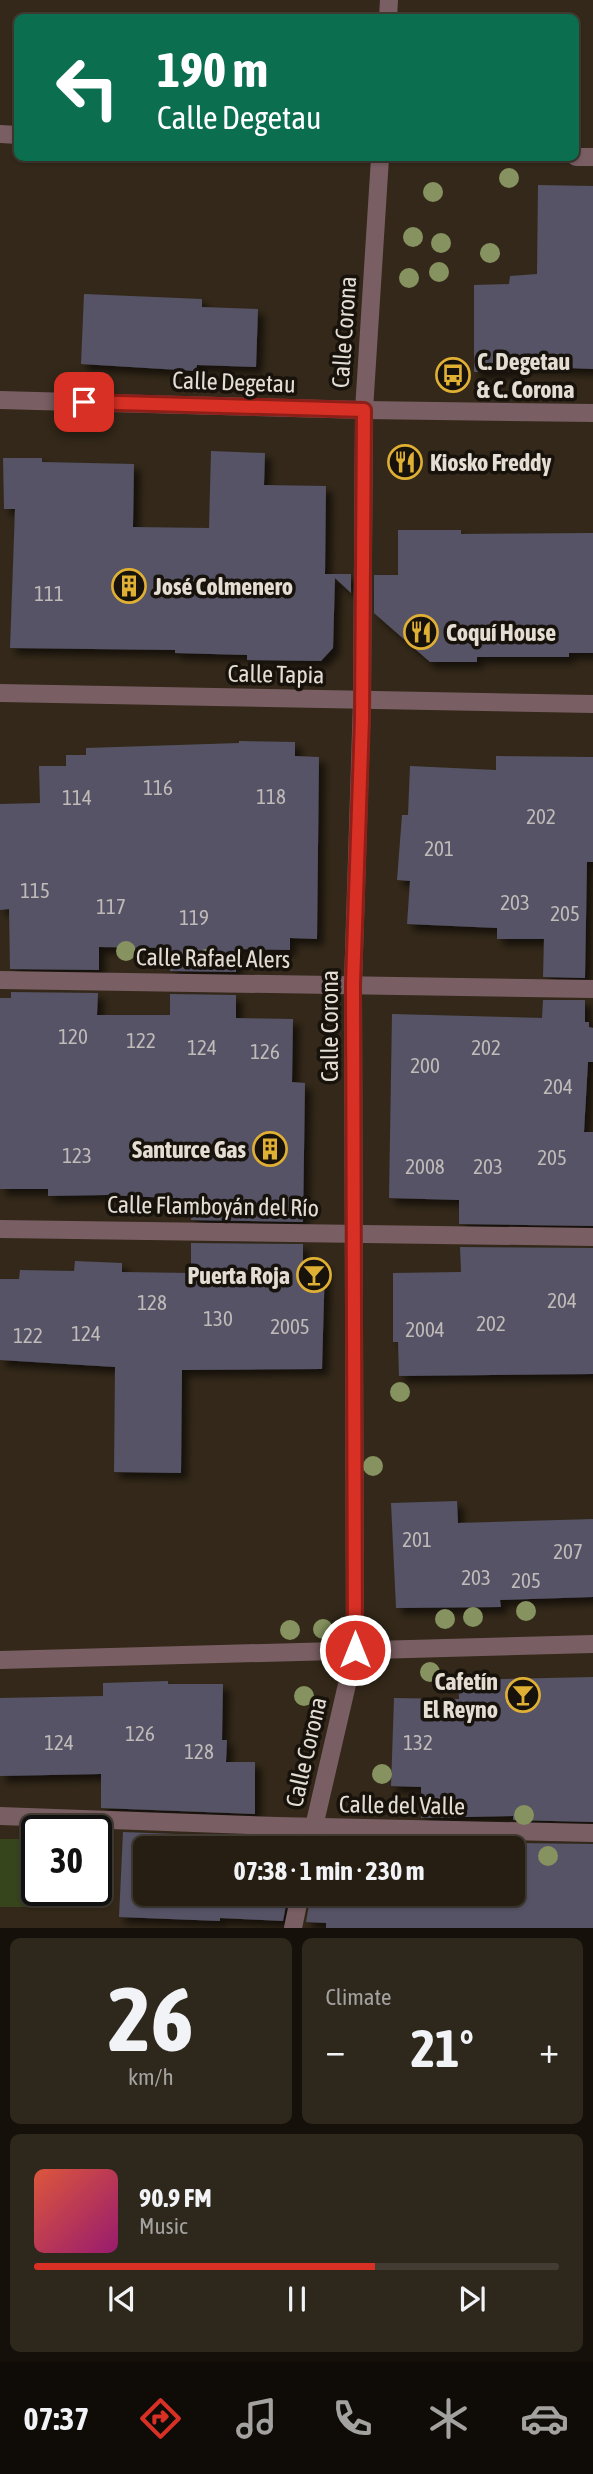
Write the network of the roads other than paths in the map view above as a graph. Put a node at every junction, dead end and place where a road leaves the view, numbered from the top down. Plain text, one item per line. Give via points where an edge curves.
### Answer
1 (380, 161) edge
2 (0, 400) edge
3 (364, 410) junction
4 (593, 413) edge
5 (0, 693) edge
6 (362, 701) junction
7 (593, 704) edge
8 (0, 980) edge
9 (353, 984) junction
10 (593, 989) edge
11 (0, 1229) edge
12 (353, 1232) junction
13 (593, 1237) edge
14 (593, 1644) edge
15 (355, 1650) junction
16 (0, 1660) edge
17 (0, 1816) edge
18 (314, 1827) junction
19 (593, 1833) edge
20 (312, 1836) edge
21 (298, 1906) edge
22 (293, 1928) edge

1 - 3 street, Calle Corona
2 - 3 street, Calle Degetau
3 - 4 street, Calle Degetau
3 - 6 street, Calle Corona
5 - 6 street, Calle Tapia
6 - 7 street, Calle Tapia
6 - 9 street, Calle Corona
8 - 9 street, Calle Rafael Alers
9 - 10 street, Calle Rafael Alers
9 - 12 street, Calle Corona
11 - 12 street, Calle Flamboyán del Río
12 - 13 street, Calle Flamboyán del Río
12 - 15 street, Calle Corona
14 - 15 street
15 - 16 street
15 - 18 street, Calle Corona
17 - 18 street, Calle del Valle
18 - 19 street, Calle del Valle
18 - 20 street, Calle Corona
21 - 22 street

